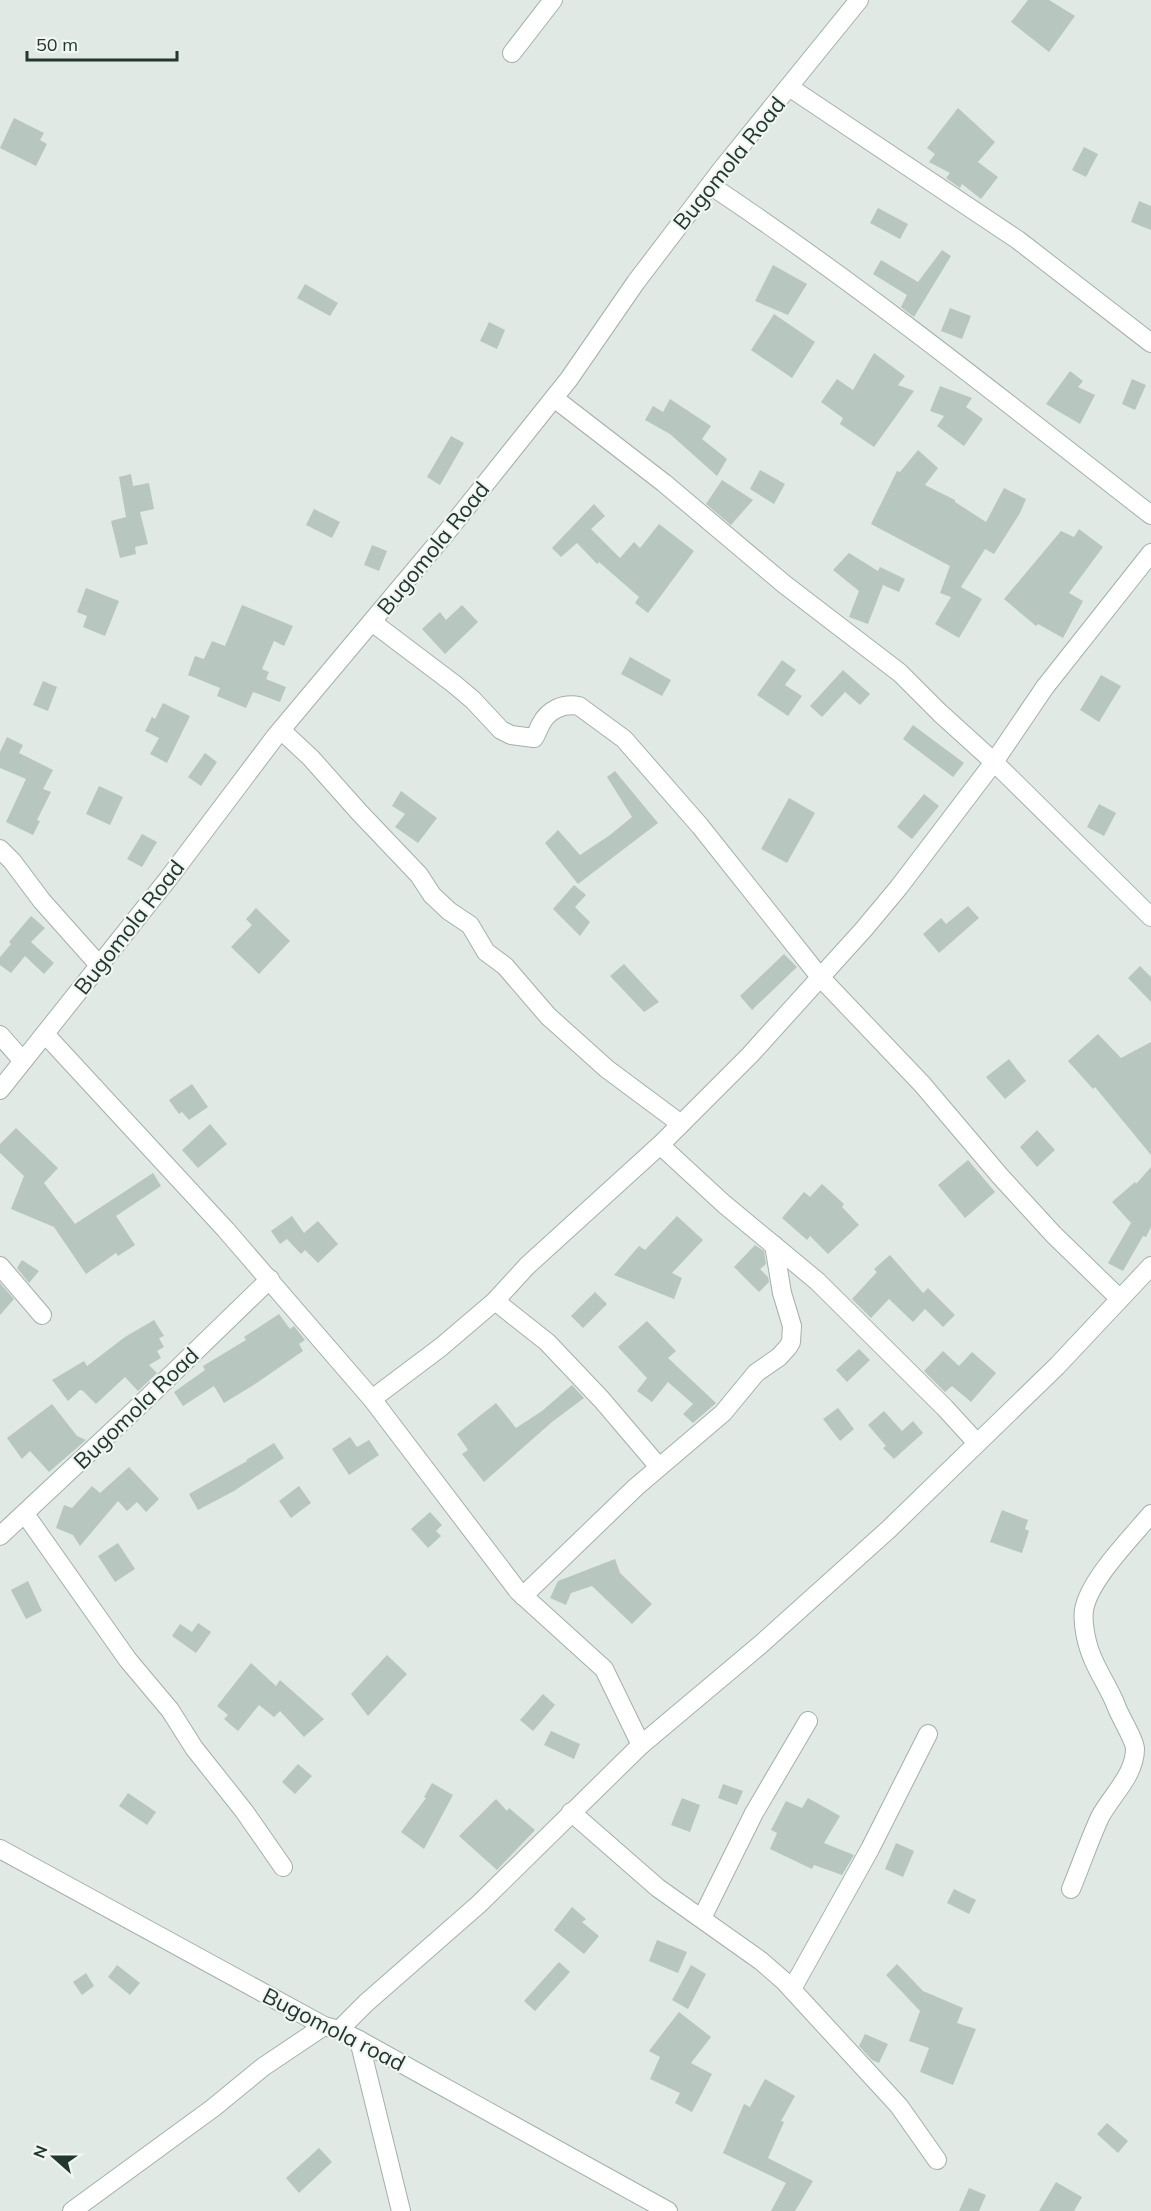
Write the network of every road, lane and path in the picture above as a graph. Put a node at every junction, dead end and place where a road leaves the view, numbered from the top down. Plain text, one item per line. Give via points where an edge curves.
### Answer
1 (553, 0) edge
2 (859, 0) edge
3 (512, 53) dead end
4 (789, 87) junction
5 (710, 185) junction
6 (1151, 343) edge
7 (554, 398) junction
8 (1151, 515) edge
9 (1151, 553) edge
10 (372, 622) junction
11 (281, 730) junction
12 (994, 762) junction
13 (0, 849) edge
14 (1151, 917) edge
15 (99, 965) junction
16 (820, 977) junction
17 (45, 1034) junction
18 (0, 1035) edge
19 (22, 1060) junction
20 (0, 1090) edge
21 (681, 1124) junction
22 (660, 1145) junction
23 (774, 1245) junction
24 (0, 1266) edge
25 (1151, 1266) edge
26 (270, 1279) junction
27 (1120, 1299) junction
28 (495, 1301) junction
29 (42, 1315) dead end
30 (372, 1399) junction
31 (976, 1443) junction
32 (659, 1467) junction
33 (25, 1514) junction
34 (1151, 1514) edge
35 (0, 1536) edge
36 (523, 1596) junction
37 (808, 1721) dead end
38 (928, 1734) dead end
39 (641, 1745) junction
40 (571, 1812) junction
41 (0, 1849) edge
42 (283, 1867) dead end
43 (1071, 1889) dead end
44 (702, 1918) junction
45 (792, 1989) junction
46 (331, 2028) junction
47 (359, 2040) junction
48 (937, 2160) dead end
49 (72, 2211) edge
50 (401, 2211) edge
51 (668, 2211) edge

1 - 3 street
2 - 4 street, Bugomola Road
4 - 5 street, Bugomola Road
4 - 6 street via 1018,240
5 - 7 street, Bugomola Road
5 - 8 street via 859,288
7 - 10 street, Bugomola Road
7 - 12 street via 900,673
9 - 12 street via 1045,687
10 - 11 street, Bugomola Road
10 - 16 street via 454,684 505,732 534,738 556,708 573,705 618,734 700,826
11 - 15 street, Bugomola Road
11 - 21 street via 419,875 432,895 470,925 486,952 506,966 548,1017 607,1070
12 - 14 street
12 - 16 street via 899,887
13 - 15 street
15 - 17 street, Bugomola Road
16 - 21 street
16 - 27 street via 922,1084 1054,1235
17 - 19 street, Bugomola Road
17 - 26 street
18 - 19 street
19 - 20 street, Bugomola Road
21 - 22 street
22 - 23 street
22 - 28 street via 549,1245
23 - 31 street via 817,1281
23 - 32 street via 792,1326 788,1347 756,1373 723,1413
24 - 29 street
25 - 27 street
26 - 30 street
26 - 33 street, Bugomola Road
27 - 31 street
28 - 30 street
28 - 32 street via 547,1342
30 - 36 street
31 - 39 street via 889,1529
32 - 36 street
33 - 35 street, Bugomola Road
33 - 42 street
34 - 43 street via 1098,1578 1084,1611 1092,1658 1135,1743 1135,1752 1121,1785 1101,1816
36 - 39 street via 604,1669
37 - 44 street via 754,1813
38 - 45 street
39 - 40 street
40 - 44 street via 658,1888
40 - 46 street via 480,1904
41 - 46 street, Bugomola road
44 - 45 street
45 - 48 street via 899,2106
46 - 47 street, Bugomola road
46 - 49 street via 262,2067 213,2108
47 - 50 street
47 - 51 street, Bugomola road

